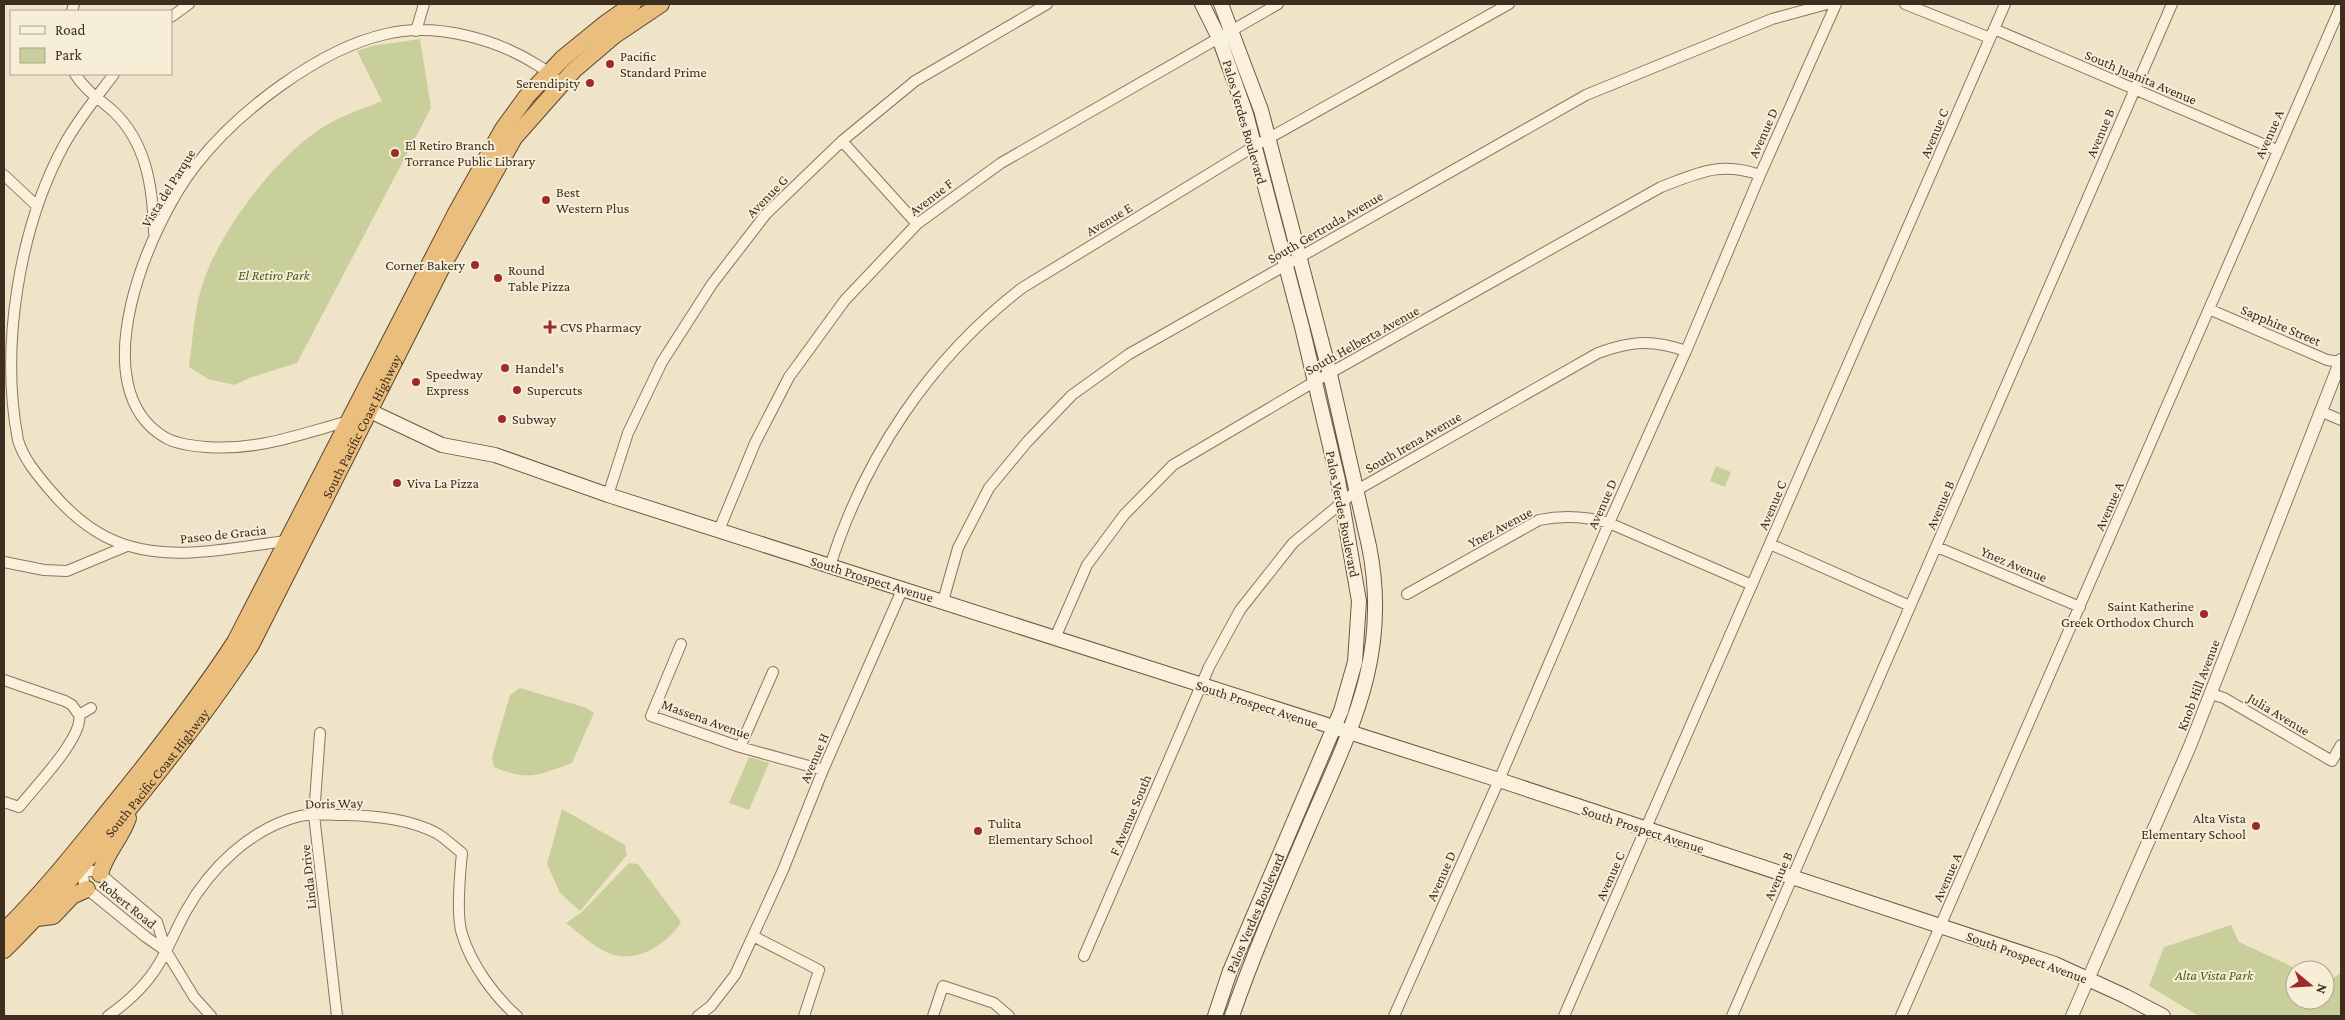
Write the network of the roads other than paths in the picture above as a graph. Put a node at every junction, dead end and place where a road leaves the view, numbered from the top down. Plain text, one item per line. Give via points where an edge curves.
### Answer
1 (189, 4) edge
2 (424, 4) edge
3 (633, 4) edge
4 (661, 4) edge
5 (1047, 4) edge
6 (1202, 4) edge
7 (1221, 4) edge
8 (1278, 4) edge
9 (1509, 4) edge
10 (1827, 4) edge
11 (1836, 4) edge
12 (1905, 4) edge
13 (2005, 4) edge
14 (2172, 4) edge
15 (2341, 6) edge
16 (172, 16) edge
17 (416, 31) junction
18 (1232, 31) junction
19 (1992, 34) junction
20 (1219, 38) junction
21 (76, 75) edge
22 (113, 75) edge
23 (554, 79) junction
24 (2134, 89) junction
25 (96, 98) junction
26 (1268, 138) junction
27 (842, 141) junction
28 (1253, 147) junction
29 (2277, 150) junction
30 (4, 175) edge
31 (1760, 175) junction
32 (471, 184) junction
33 (37, 206) junction
34 (917, 224) junction
35 (154, 233) junction
36 (1301, 256) junction
37 (443, 265) junction
38 (1284, 265) junction
39 (2211, 310) junction
40 (5, 326) edge
41 (1686, 351) junction
42 (2341, 361) edge
43 (1330, 374) junction
44 (1314, 382) junction
45 (370, 411) junction
46 (2320, 411) junction
47 (349, 420) junction
48 (2341, 420) edge
49 (1357, 490) junction
50 (608, 495) junction
51 (1342, 502) junction
52 (1609, 523) junction
53 (719, 530) junction
54 (293, 544) junction
55 (1770, 544) junction
56 (127, 546) junction
57 (1937, 547) junction
58 (4, 562) edge
59 (830, 566) junction
60 (1752, 585) junction
61 (902, 590) junction
62 (1407, 594) dead end
63 (944, 601) junction
64 (1910, 606) junction
65 (2080, 607) junction
66 (1055, 638) junction
67 (681, 644) dead end
68 (773, 672) dead end
69 (4, 680) edge
70 (1202, 686) junction
71 (2211, 694) junction
72 (91, 708) dead end
73 (79, 715) junction
74 (1334, 728) junction
75 (320, 733) dead end
76 (1349, 733) junction
77 (2341, 745) edge
78 (740, 747) junction
79 (823, 770) junction
80 (1499, 780) junction
81 (4, 802) edge
82 (132, 805) junction
83 (314, 815) junction
84 (1645, 830) junction
85 (78, 866) junction
86 (100, 874) junction
87 (1792, 877) junction
88 (87, 888) junction
89 (37, 918) junction
90 (1940, 926) junction
91 (4, 931) edge
92 (753, 936) junction
93 (4, 950) edge
94 (166, 951) junction
95 (1084, 956) dead end
96 (2088, 978) junction
97 (504, 1004) junction
98 (108, 1016) edge
99 (212, 1016) edge
100 (337, 1016) edge
101 (500, 1016) edge
102 (517, 1016) edge
103 (698, 1016) edge
104 (804, 1016) edge
105 (933, 1016) edge
106 (1009, 1016) edge
107 (1215, 1016) edge
108 (1232, 1016) edge
109 (1394, 1016) edge
110 (1564, 1016) edge
111 (1732, 1016) edge
112 (1901, 1016) edge
113 (2072, 1016) edge
114 (2163, 1016) edge

1 - 16 street
2 - 17 street
3 - 23 highway, South Pacific Coast Highway via 606,23
4 - 23 highway, South Pacific Coast Highway via 615,35 574,70
5 - 27 street, Avenue G via 915,81
6 - 20 main road, Palos Verdes Boulevard
7 - 18 main road, Palos Verdes Boulevard
8 - 18 street, Avenue F
9 - 26 street, Avenue E
10 - 36 street, South Gertruda Avenue via 1772,19 1586,94
11 - 31 street, Avenue D
12 - 19 street, South Juanita Avenue
13 - 19 street, Avenue C
14 - 24 street, Avenue B
15 - 29 street, Avenue A
17 - 23 street, Vista del Parque via 436,31 502,46 539,66
17 - 35 street, Vista del Parque via 386,34 349,46 299,73 262,99 229,127 194,166
18 - 20 street, Avenue F
18 - 26 main road, Palos Verdes Boulevard
19 - 24 street, South Juanita Avenue
19 - 55 street, Avenue C
20 - 28 main road, Palos Verdes Boulevard via 1246,114
20 - 34 street, Avenue F via 1001,163
21 - 25 street
22 - 25 street, Paseo de Gracia
23 - 32 highway, South Pacific Coast Highway via 526,96
23 - 37 highway, South Pacific Coast Highway via 514,138
24 - 29 street, South Juanita Avenue
24 - 57 street, Avenue B
25 - 33 street, Paseo de Gracia via 65,144
25 - 35 street via 114,112 141,152 153,193
26 - 28 street, Avenue E
26 - 36 main road, Palos Verdes Boulevard
27 - 34 street
27 - 50 street, Avenue G via 766,214 712,284 662,362 628,432
28 - 38 main road, Palos Verdes Boulevard
28 - 59 street, Avenue E via 1022,288 977,326 917,393 881,448
29 - 39 street, Avenue A
30 - 33 street
31 - 41 street, Avenue D
31 - 43 street, South Helberta Avenue via 1722,167 1661,188
32 - 37 highway via 467,206 440,258
32 - 47 highway, South Pacific Coast Highway
33 - 40 street, Paseo de Gracia via 24,242
34 - 53 street, Avenue F via 845,300 789,378 755,443
35 - 47 street, Vista del Parque via 132,300 125,349 129,393 143,419 166,438 190,446 217,448 283,441
36 - 38 street, South Gertruda Avenue
36 - 43 main road, Palos Verdes Boulevard
37 - 45 highway, South Pacific Coast Highway
38 - 44 main road, Palos Verdes Boulevard
38 - 63 street, South Gertruda Avenue via 1129,354 1072,395 989,488 958,548
39 - 42 street, Sapphire Street via 2327,360
39 - 65 street, Avenue A
40 - 56 street, Paseo de Gracia via 8,392 18,441 41,479 67,509 90,528
41 - 49 street, South Irena Avenue via 1666,344 1645,342 1620,345 1598,353
41 - 52 street, Avenue D
42 - 46 street, Knob Hill Avenue
43 - 44 street, South Helberta Avenue
43 - 49 main road, Palos Verdes Boulevard
44 - 51 main road, Palos Verdes Boulevard
44 - 66 street, South Helberta Avenue via 1173,464 1124,515 1087,565
45 - 47 main road
45 - 50 main road, South Prospect Avenue via 442,445 495,455
45 - 54 highway, South Pacific Coast Highway
46 - 48 street
46 - 71 street, Knob Hill Avenue
47 - 54 highway, South Pacific Coast Highway
49 - 51 street, South Irena Avenue
49 - 76 main road, Palos Verdes Boulevard via 1373,565 1375,615 1367,680
50 - 53 main road, South Prospect Avenue
51 - 70 street, South Irena Avenue via 1293,543 1240,610
51 - 74 main road, Palos Verdes Boulevard via 1359,601 1355,662
52 - 60 street, Ynez Avenue
52 - 62 street, Ynez Avenue via 1571,516 1539,520
52 - 80 street, Avenue D
53 - 59 main road, South Prospect Avenue
54 - 56 street, Paseo de Gracia via 182,553
54 - 82 highway, South Pacific Coast Highway via 251,645 199,721
54 - 85 highway, South Pacific Coast Highway via 212,678
55 - 60 street, Avenue C
55 - 64 street
56 - 58 street via 67,571
57 - 64 street, Avenue B
57 - 65 street, Ynez Avenue
59 - 61 main road, South Prospect Avenue
60 - 84 street, Avenue C
61 - 63 main road, South Prospect Avenue
61 - 79 street, Avenue H
63 - 66 main road, South Prospect Avenue
64 - 87 street, Avenue B
65 - 90 street, Avenue A
66 - 70 main road, South Prospect Avenue
67 - 78 street, Massena Avenue via 651,716
68 - 78 street
69 - 73 street via 65,700
70 - 74 main road, South Prospect Avenue
70 - 95 street, F Avenue South
71 - 77 street, Julia Avenue via 2224,698 2332,761
71 - 96 street, Knob Hill Avenue
72 - 73 street
73 - 81 street via 80,722 70,742 18,807
74 - 76 main road, South Prospect Avenue
74 - 107 main road, Palos Verdes Boulevard via 1230,971
75 - 83 street, Linda Drive
76 - 80 main road, South Prospect Avenue
76 - 108 main road, Palos Verdes Boulevard via 1283,885
78 - 79 street, Massena Avenue
79 - 92 street, Avenue H
80 - 84 main road, South Prospect Avenue
80 - 109 street, Avenue D
82 - 85 highway, South Pacific Coast Highway
82 - 86 highway via 124,830 106,857
83 - 94 street, Doris Way via 300,816 274,826 245,843 225,860 198,892
83 - 97 street, Doris Way via 372,816 421,826 462,853 459,883 461,933 477,966
83 - 100 street, Linda Drive
84 - 87 main road, South Prospect Avenue
84 - 110 street, Avenue C
85 - 86 street, Robert Road
85 - 88 street, Robert Road
85 - 89 highway
85 - 91 highway
86 - 88 street
86 - 94 street, Robert Road via 157,922
87 - 90 main road, South Prospect Avenue
87 - 111 street, Avenue B
88 - 89 highway via 72,896 53,916
88 - 94 street, Robert Road
89 - 93 highway
90 - 96 main road, South Prospect Avenue
90 - 112 street, Avenue A
92 - 103 street via 735,975 711,1006
92 - 104 street via 819,970
94 - 98 street, Doris Way via 142,986
94 - 99 street, Robert Road via 194,997
96 - 113 street, Knob Hill Avenue
96 - 114 main road, South Prospect Avenue
97 - 101 street
97 - 102 street, Doris Way
105 - 106 street via 943,986 994,1003

